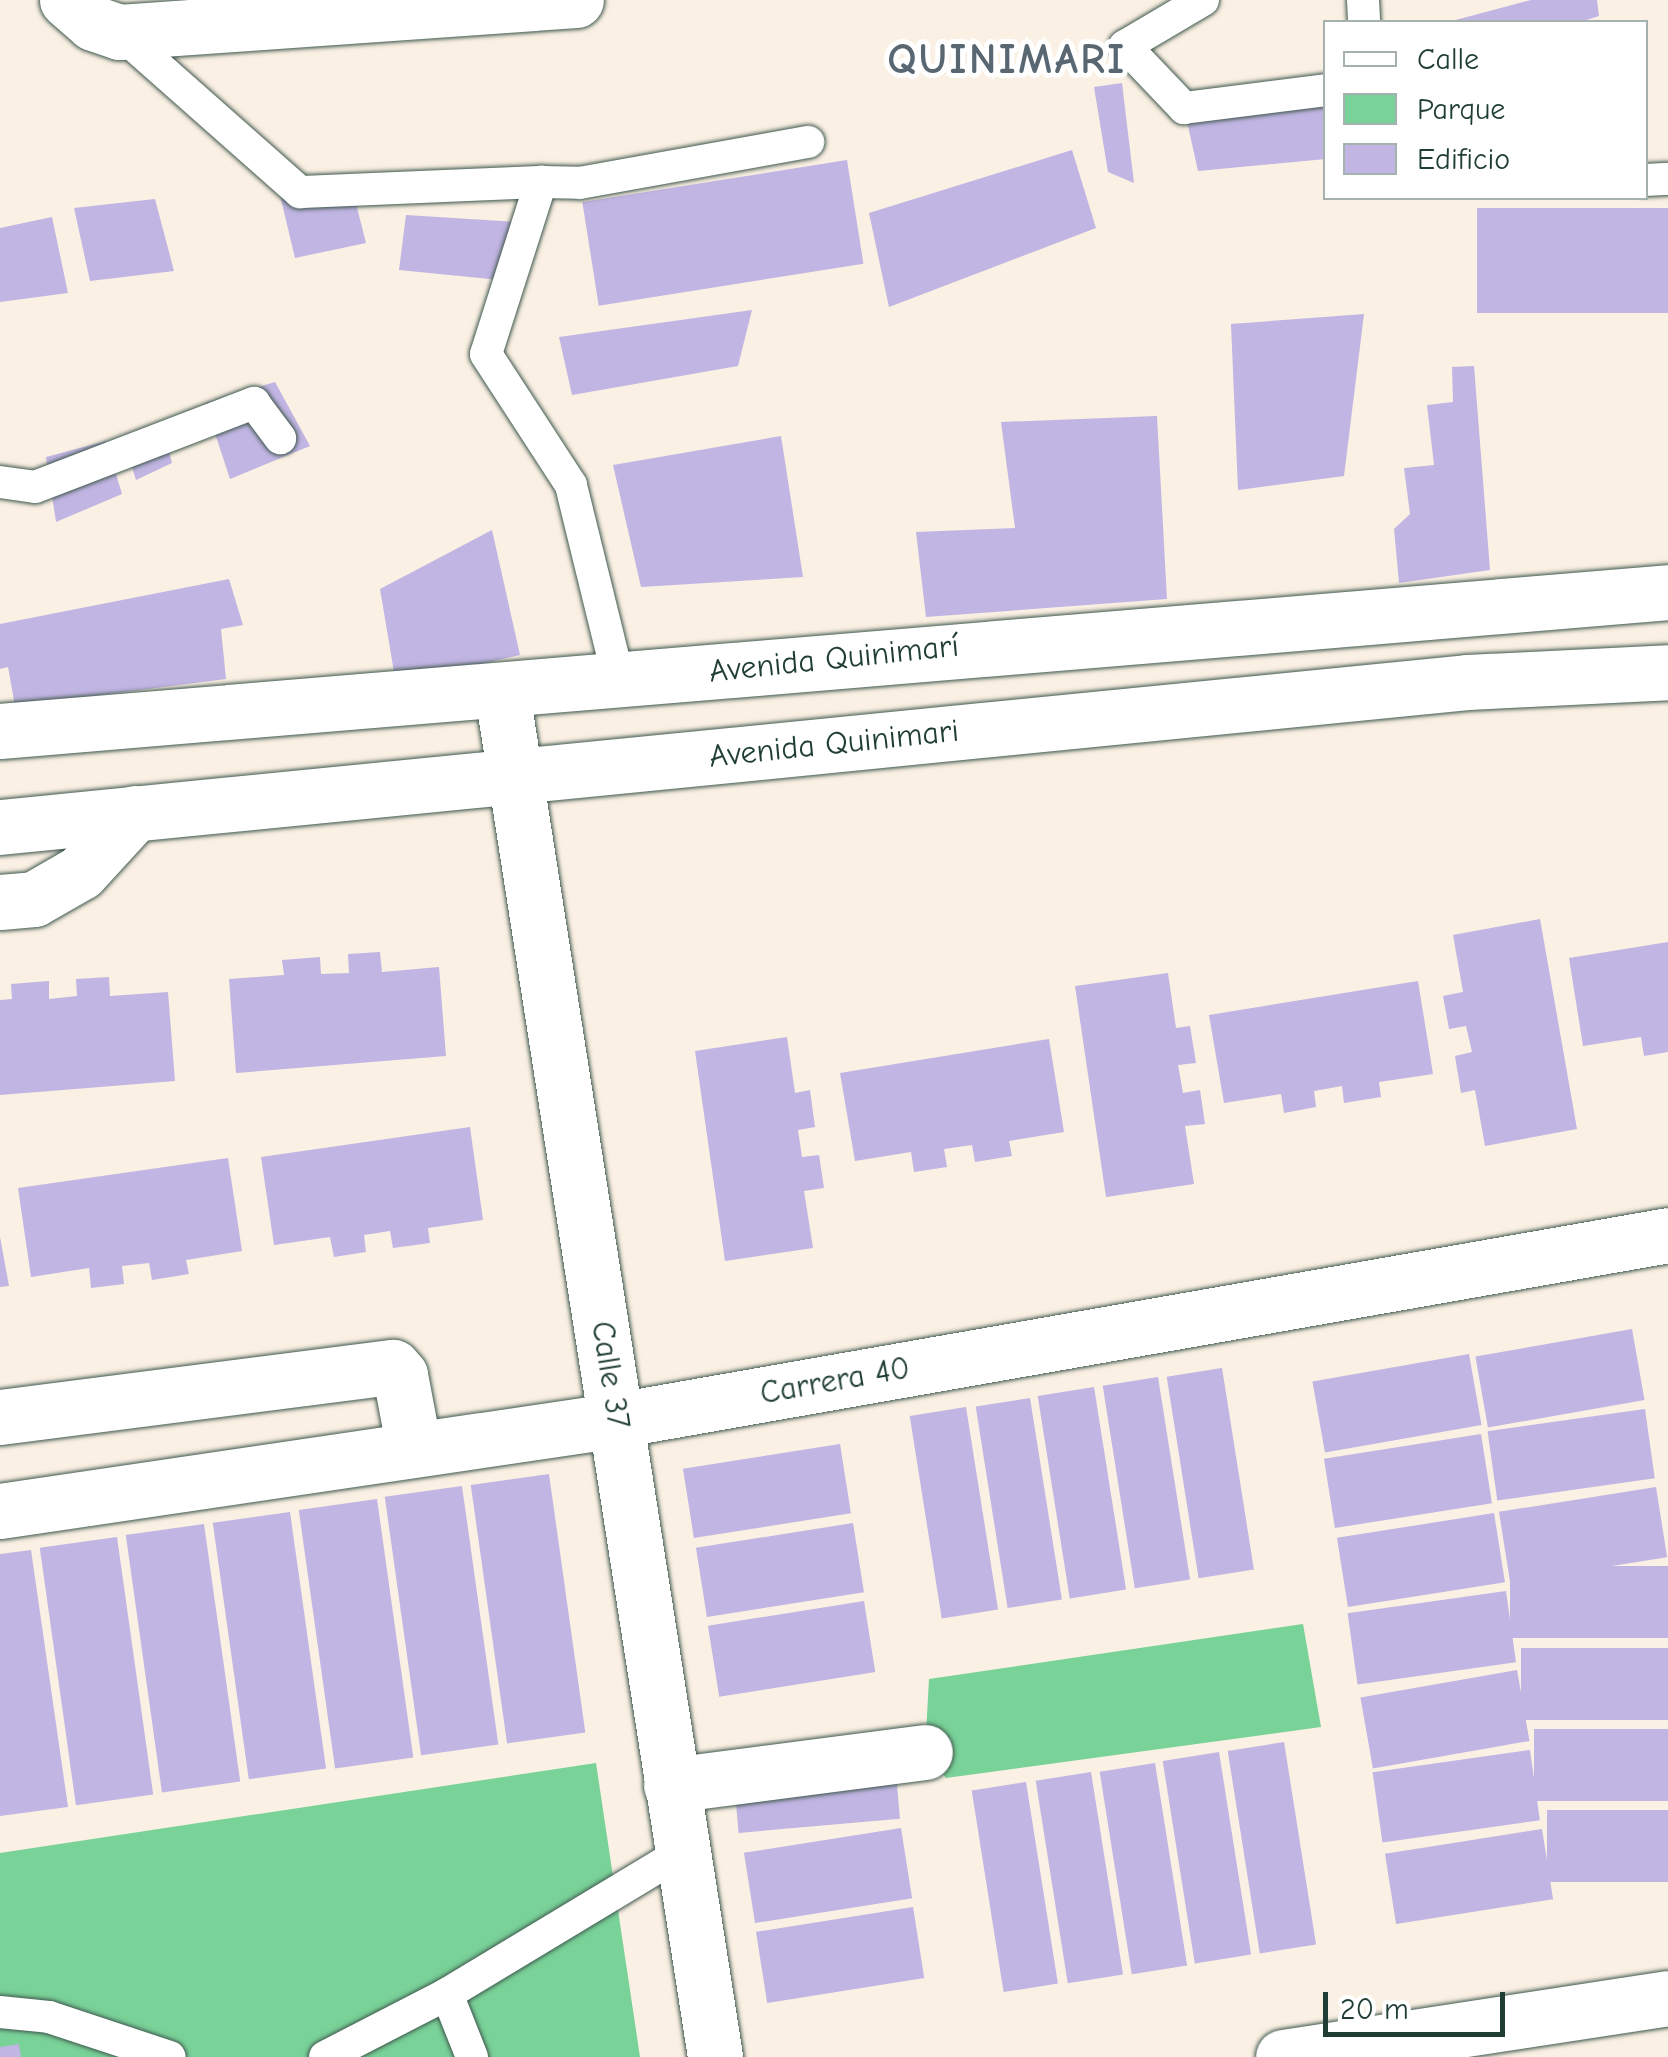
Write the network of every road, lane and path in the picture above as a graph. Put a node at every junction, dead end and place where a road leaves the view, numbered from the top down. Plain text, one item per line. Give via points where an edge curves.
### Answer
1 (67, 0) edge
2 (576, 0) edge
3 (1203, 0) edge
4 (119, 32) junction
5 (1323, 90) edge
6 (808, 142) dead end
7 (541, 182) junction
8 (280, 438) dead end
9 (0, 482) edge
10 (1668, 592) edge
11 (1668, 672) edge
12 (619, 681) junction
13 (502, 694) junction
14 (0, 731) edge
15 (515, 776) junction
16 (135, 814) junction
17 (0, 827) edge
18 (0, 902) edge
19 (1668, 1236) edge
20 (0, 1418) edge
21 (617, 1420) junction
22 (414, 1449) junction
23 (0, 1511) edge
24 (925, 1752) dead end
25 (670, 1785) junction
26 (682, 1852) junction
27 (447, 1994) junction
28 (1668, 1998) edge
29 (0, 2012) edge
30 (170, 2057) edge
31 (326, 2057) edge
32 (472, 2057) edge
33 (715, 2057) edge
34 (1283, 2057) edge

1 - 4 street via 93,23
2 - 4 street
3 - 5 lane via 1125,46 1184,108
4 - 7 lane via 300,192
6 - 7 lane via 580,183
7 - 12 lane via 486,354 572,484
8 - 9 lane via 254,403 34,487
10 - 12 street, Avenida Quinimarí via 978,644
11 - 15 street, Avenida Quinimari via 1467,682
12 - 13 street, Avenida Quinimarí
13 - 14 street, Avenida Quinimarí
13 - 15 street, Calle 37
15 - 16 street, Avenida Quinimari
15 - 21 street, Calle 37
16 - 17 street, Avenida Quinimari
16 - 18 street via 81,872 34,898
19 - 21 street, Carrera 40
20 - 22 street via 393,1368
21 - 22 street, Carrera 40
21 - 25 street, Calle 37
22 - 23 street, Carrera 40
24 - 25 street
25 - 26 street, Calle 37
26 - 27 lane
26 - 33 street, Calle 37
27 - 31 lane
27 - 32 lane
28 - 34 street
29 - 30 lane via 49,2017

